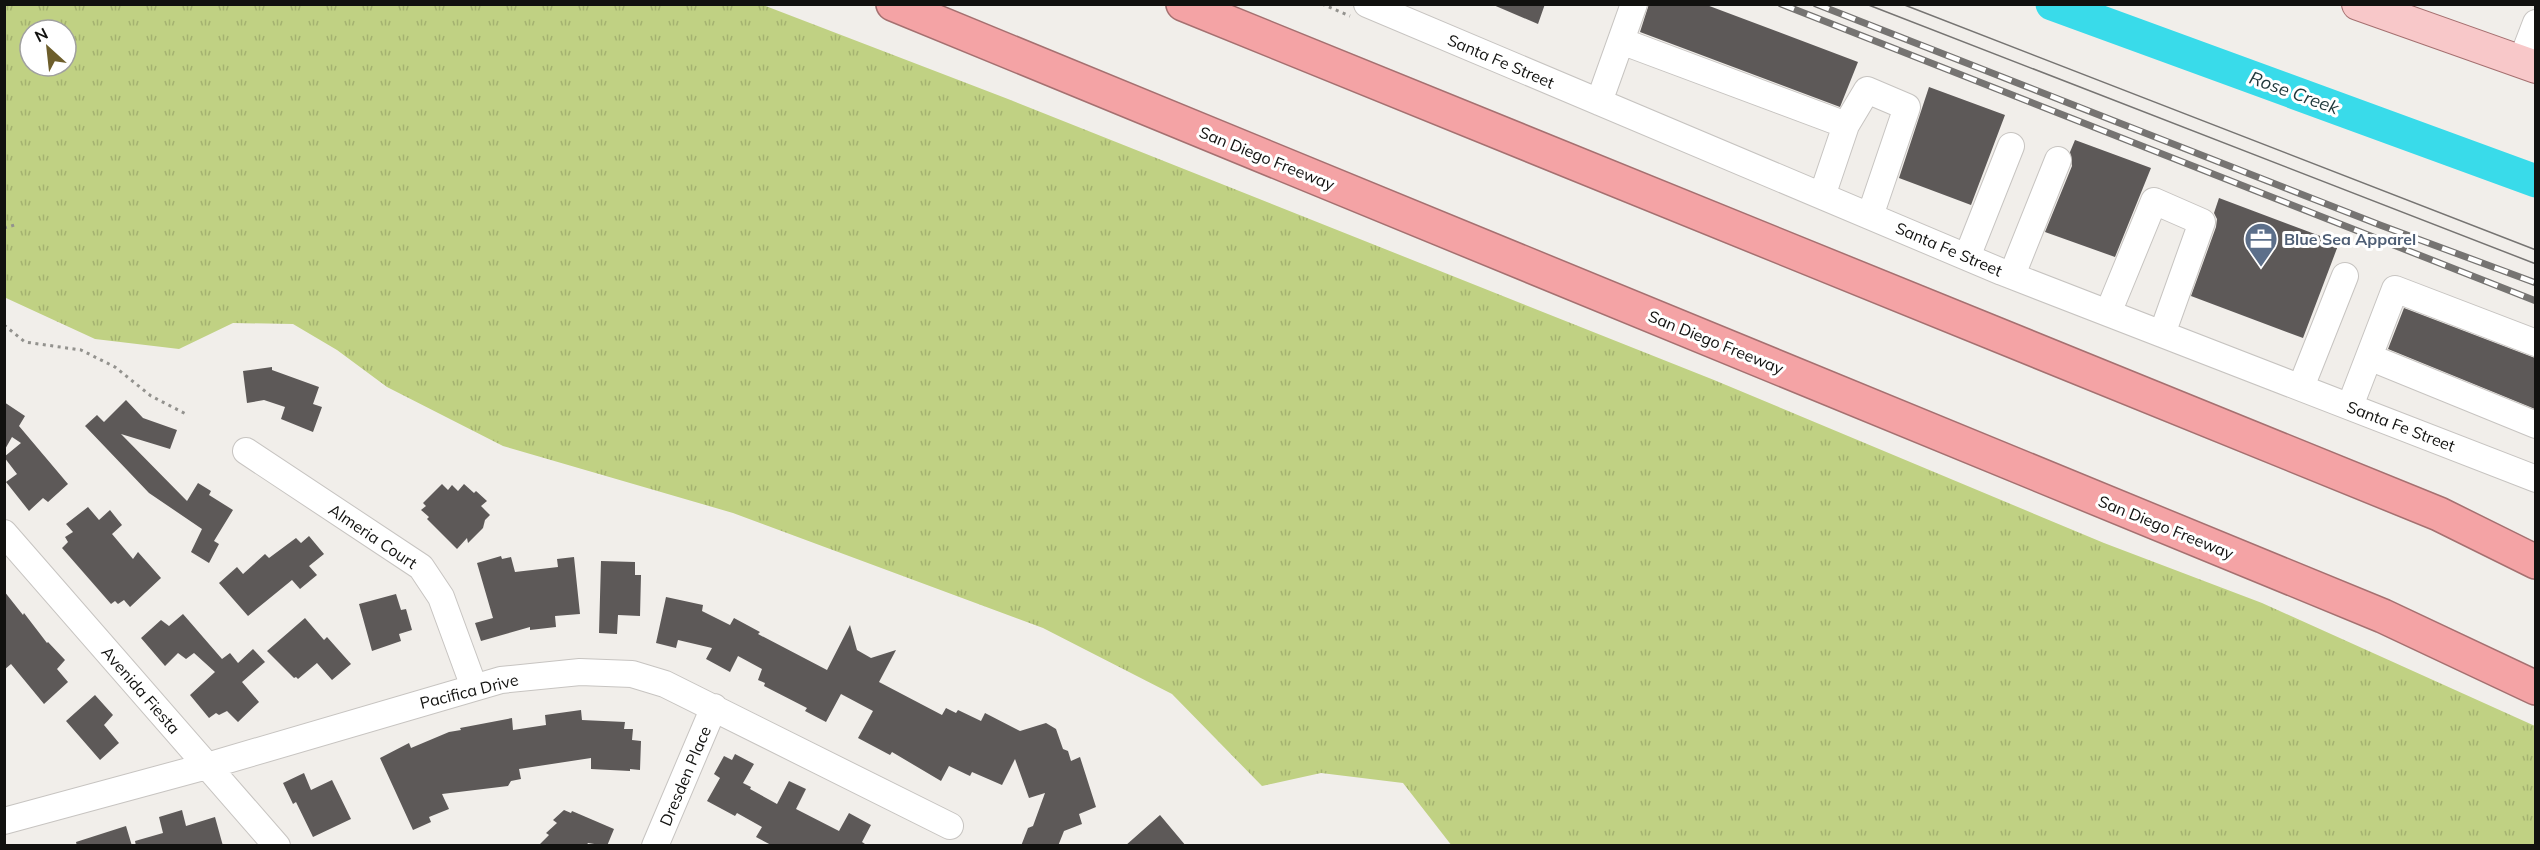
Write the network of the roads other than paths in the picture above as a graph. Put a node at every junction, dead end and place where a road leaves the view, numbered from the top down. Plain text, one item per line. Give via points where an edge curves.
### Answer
1 (893, 4) edge
2 (1183, 4) edge
3 (1367, 4) edge
4 (1634, 4) edge
5 (2358, 4) edge
6 (1395, 10) edge
7 (2535, 23) edge
8 (1621, 41) junction
9 (2528, 64) edge
10 (1599, 102) junction
11 (1846, 124) junction
12 (2011, 146) dead end
13 (2058, 160) dead end
14 (1822, 196) junction
15 (1870, 216) junction
16 (1967, 257) junction
17 (2012, 275) junction
18 (2345, 276) dead end
19 (2108, 313) junction
20 (2162, 334) junction
21 (2535, 343) edge
22 (2369, 357) junction
23 (2301, 387) junction
24 (2350, 406) junction
25 (2535, 425) edge
26 (246, 451) dead end
27 (2535, 479) edge
28 (4, 533) edge
29 (2535, 562) edge
30 (474, 687) junction
31 (2535, 688) edge
32 (714, 707) junction
33 (207, 766) junction
34 (4, 821) edge
35 (950, 826) dead end
36 (277, 846) edge
37 (655, 846) edge

1 - 31 highway, San Diego Freeway via 2383,616
2 - 29 highway via 2439,514
3 - 6 street, Santa Fe Street
4 - 8 street
5 - 9 main road
6 - 10 street, Santa Fe Street
7 - 9 street
8 - 10 street
8 - 11 street
10 - 14 street, Santa Fe Street
11 - 14 street
11 - 15 street via 1867,90 1907,107
12 - 16 street
13 - 17 street
14 - 15 street, Santa Fe Street
15 - 16 street, Santa Fe Street
16 - 17 street, Santa Fe Street
17 - 19 street, Santa Fe Street
18 - 23 street
19 - 20 street, Santa Fe Street
19 - 20 street via 2154,201 2202,222
20 - 23 street, Santa Fe Street
21 - 22 street via 2395,289
22 - 24 street
22 - 25 street
23 - 24 street, Santa Fe Street
24 - 27 street, Santa Fe Street
26 - 30 street, Almeria Court via 422,567 441,597
28 - 33 street, Avenida Fiesta
30 - 32 street, Pacifica Drive via 501,680 580,672 632,674 665,684
30 - 33 street, Pacifica Drive
32 - 35 street, Pacifica Drive
32 - 37 street, Dresden Place
33 - 34 street, Pacifica Drive
33 - 36 street, Avenida Fiesta

